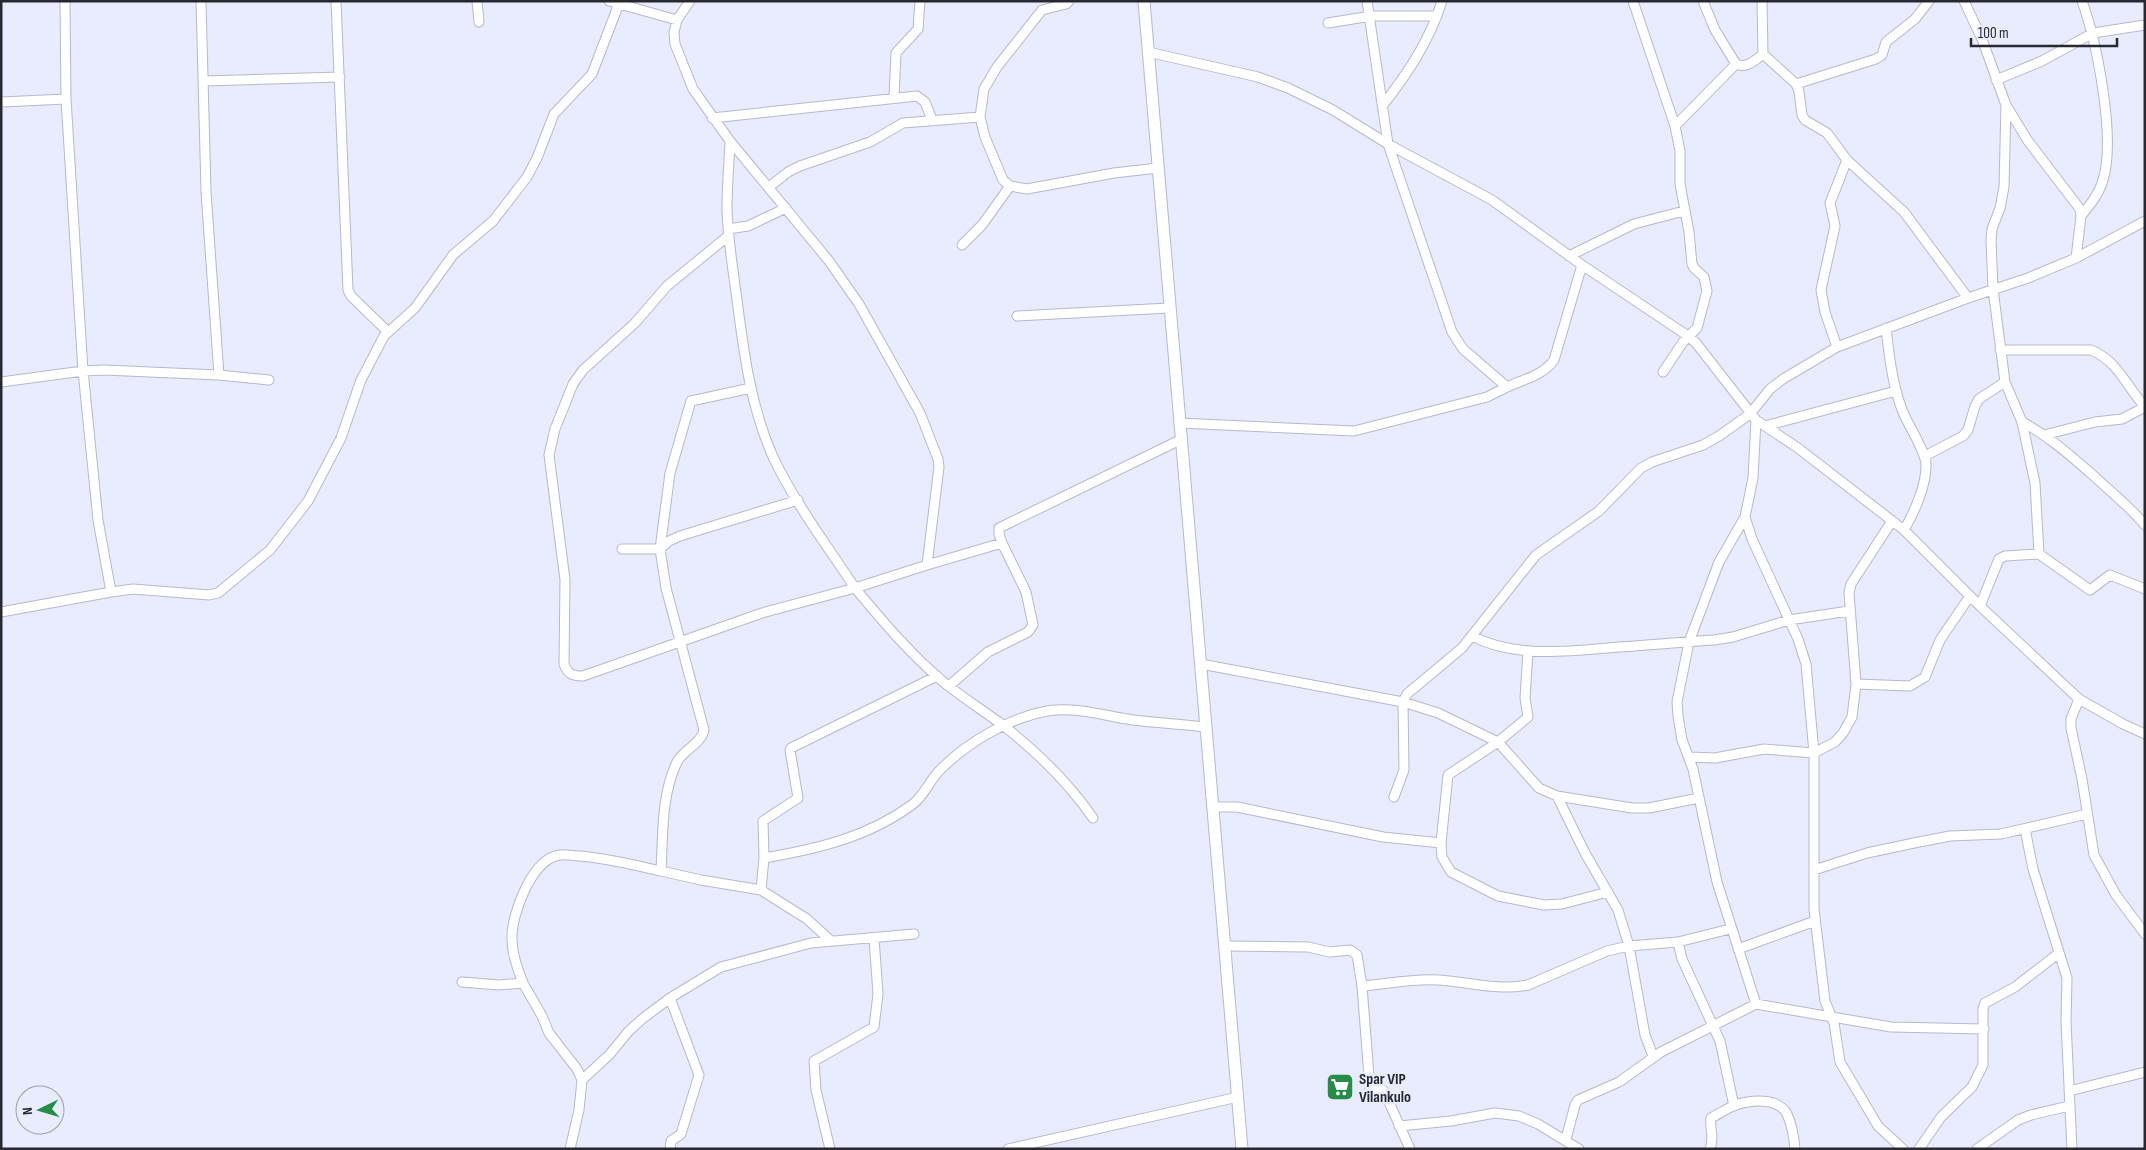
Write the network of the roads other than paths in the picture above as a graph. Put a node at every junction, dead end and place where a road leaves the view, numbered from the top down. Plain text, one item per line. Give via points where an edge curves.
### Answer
1 (65, 1) edge
2 (201, 1) edge
3 (336, 1) edge
4 (477, 1) edge
5 (608, 1) edge
6 (690, 1) edge
7 (920, 1) edge
8 (1069, 1) edge
9 (1144, 1) edge
10 (1368, 1) edge
11 (1442, 1) edge
12 (1633, 1) edge
13 (1703, 1) edge
14 (1762, 1) edge
15 (1928, 1) edge
16 (1964, 1) edge
17 (2082, 1) edge
18 (620, 3) edge
19 (1371, 16) junction
20 (1437, 16) junction
21 (677, 20) junction
22 (479, 22) dead end
23 (1328, 23) dead end
24 (2145, 25) edge
25 (2093, 33) junction
26 (1148, 52) junction
27 (1764, 54) junction
28 (1736, 64) junction
29 (340, 77) junction
30 (1996, 80) junction
31 (204, 82) junction
32 (1796, 84) junction
33 (894, 98) junction
34 (66, 99) junction
35 (1, 102) edge
36 (1383, 105) junction
37 (2006, 105) junction
38 (980, 117) junction
39 (712, 118) junction
40 (932, 120) junction
41 (1675, 126) junction
42 (730, 141) junction
43 (1388, 144) junction
44 (1847, 160) junction
45 (1158, 168) junction
46 (1010, 186) junction
47 (769, 187) junction
48 (786, 208) junction
49 (1684, 211) junction
50 (2081, 216) junction
51 (2145, 221) edge
52 (728, 232) junction
53 (962, 245) dead end
54 (1569, 256) junction
55 (2076, 258) junction
56 (1582, 265) junction
57 (1993, 290) junction
58 (1968, 298) junction
59 (1170, 308) junction
60 (1017, 316) dead end
61 (1886, 328) junction
62 (388, 332) junction
63 (1688, 336) junction
64 (1837, 347) junction
65 (2000, 350) junction
66 (83, 372) junction
67 (1663, 372) dead end
68 (219, 375) junction
69 (269, 380) dead end
70 (1, 382) edge
71 (2005, 382) junction
72 (1507, 387) junction
73 (751, 388) junction
74 (1896, 391) junction
75 (1753, 417) junction
76 (2022, 422) junction
77 (1179, 423) junction
78 (1765, 426) junction
79 (2044, 435) junction
80 (1180, 440) junction
81 (1925, 456) junction
82 (798, 500) junction
83 (1745, 517) junction
84 (1892, 521) junction
85 (2145, 525) edge
86 (1904, 530) junction
87 (1002, 543) junction
88 (622, 549) dead end
89 (660, 549) junction
90 (2039, 554) junction
91 (928, 565) junction
92 (855, 588) junction
93 (2145, 589) edge
94 (111, 592) junction
95 (1970, 596) junction
96 (1980, 606) junction
97 (1849, 611) junction
98 (1, 612) edge
99 (1790, 620) junction
100 (1472, 636) junction
101 (681, 641) junction
102 (1689, 642) junction
103 (1528, 651) junction
104 (1201, 664) junction
105 (937, 676) junction
106 (1856, 684) junction
107 (949, 686) junction
108 (2079, 699) junction
109 (1403, 702) junction
110 (1002, 725) junction
111 (1205, 727) junction
112 (2145, 734) edge
113 (1498, 742) junction
114 (1814, 753) junction
115 (1690, 758) junction
116 (1557, 796) junction
117 (1394, 797) dead end
118 (1699, 798) junction
119 (1212, 807) junction
120 (2087, 814) junction
121 (1093, 818) dead end
122 (2025, 829) junction
123 (1441, 842) junction
124 (764, 858) junction
125 (1814, 870) junction
126 (661, 871) junction
127 (761, 890) junction
128 (1608, 892) junction
129 (1815, 921) junction
130 (1730, 929) junction
131 (914, 934) dead end
132 (2145, 934) edge
133 (874, 938) junction
134 (830, 940) junction
135 (1678, 942) junction
136 (1224, 946) junction
137 (1629, 946) junction
138 (1738, 949) junction
139 (2059, 952) junction
140 (462, 982) dead end
141 (524, 983) junction
142 (1362, 986) junction
143 (670, 998) junction
144 (1756, 1004) junction
145 (1832, 1016) junction
146 (1713, 1026) junction
147 (1984, 1029) junction
148 (1653, 1056) junction
149 (2145, 1072) edge
150 (582, 1080) junction
151 (2069, 1091) junction
152 (1238, 1097) junction
153 (1734, 1106) junction
154 (2070, 1106) junction
155 (1399, 1126) junction
156 (1566, 1140) junction
157 (570, 1149) edge
158 (670, 1149) edge
159 (830, 1149) edge
160 (1008, 1149) edge
161 (1242, 1149) edge
162 (1410, 1149) edge
163 (1579, 1149) edge
164 (1710, 1149) edge
165 (1795, 1149) edge
166 (1903, 1149) edge
167 (1919, 1149) edge
168 (1977, 1149) edge
169 (2072, 1149) edge

1 - 34 street
2 - 31 street
3 - 29 street
4 - 22 street
5 - 18 street
6 - 21 street
7 - 33 street via 918,29 896,53
8 - 38 street via 1042,10 997,67 984,89
9 - 26 main road
10 - 19 street
11 - 20 street
12 - 41 street
13 - 28 street via 1715,30
14 - 27 street
15 - 32 street via 1915,19 1886,42 1882,55 1876,59
16 - 30 street
17 - 25 street
18 - 21 street
18 - 62 street via 592,74 554,114 527,177 493,221 453,255 415,308
19 - 20 street
19 - 23 street
19 - 36 street
20 - 36 street via 1407,74
21 - 39 street via 674,32 680,62
24 - 25 street
25 - 30 street via 2042,61
25 - 50 street via 2108,137 2104,179 2097,196
26 - 43 street via 1248,75 1288,88 1333,110
26 - 45 main road
27 - 28 street via 1747,66
27 - 32 street
28 - 41 street
29 - 31 street
29 - 62 street via 348,290
30 - 37 street
31 - 68 street via 206,192
32 - 44 street via 1805,120 1826,133
33 - 39 street
33 - 40 street via 921,98
34 - 35 street
34 - 66 street
36 - 43 street
37 - 50 street via 2028,141 2080,209
37 - 57 street via 2004,187 1991,240
38 - 40 street
38 - 46 street via 1003,180
39 - 42 street
40 - 47 street via 903,123 870,142 800,166
41 - 49 street
42 - 47 street
42 - 52 street
43 - 54 street via 1492,200
43 - 72 street via 1452,332 1463,349
44 - 58 street via 1904,212
44 - 64 street via 1830,203 1835,226 1822,290 1825,312
45 - 46 street via 1026,189
45 - 59 main road
46 - 53 street via 982,225
47 - 48 street
48 - 52 street via 752,225
48 - 91 street via 859,304 908,390 938,459
49 - 54 street via 1634,224
49 - 63 street via 1692,264 1704,277 1708,291 1697,328
50 - 55 street
51 - 55 street
52 - 73 street
52 - 101 street via 667,286 623,334 583,370 573,384 555,429 549,455 565,580 564,664 567,671 573,676 583,676
54 - 56 street
55 - 57 street
56 - 63 street
56 - 72 street via 1554,360 1544,370
57 - 58 street
57 - 65 street
58 - 61 street
59 - 60 street
59 - 77 main road
61 - 64 street
61 - 74 street
62 - 94 street via 361,380 341,438 308,501 270,550 218,593 133,589
63 - 67 street
63 - 75 street
64 - 75 street via 1770,389
65 - 71 street
65 - 79 street via 2091,350 2104,355 2116,366 2145,407 2122,419
66 - 68 street
66 - 70 street
66 - 94 street via 98,520
68 - 69 street
71 - 76 street
71 - 81 street via 1979,399 1964,436
72 - 77 street via 1487,398 1354,431
73 - 82 street via 775,460
73 - 89 street via 695,399 689,404 670,473
74 - 78 street
74 - 81 street via 1910,429
75 - 78 street
75 - 83 street via 1752,483
75 - 100 street via 1702,445 1641,468 1598,511 1536,555
76 - 79 street
76 - 90 street via 2036,484
77 - 80 main road
78 - 84 street
79 - 85 street
80 - 87 street via 999,528
80 - 104 main road
81 - 86 street via 1927,467 1919,497
82 - 89 street via 680,536
82 - 92 street
83 - 99 street
83 - 102 street via 1719,562
84 - 86 street
84 - 97 street via 1851,584
86 - 95 street
87 - 91 street
87 - 107 street via 1026,592 1032,628 988,652
88 - 89 street
89 - 101 street via 666,588
90 - 93 street via 2087,590 2092,590 2110,575
90 - 96 street via 1999,559
91 - 92 street
92 - 101 street via 762,613
92 - 105 street via 902,643
94 - 98 street
95 - 96 street
95 - 106 street via 1940,640 1926,677 1910,686
96 - 108 street
97 - 99 street
97 - 106 street
99 - 102 street via 1733,637
99 - 114 street via 1806,664
100 - 103 street via 1486,644
100 - 109 street
101 - 126 street via 704,730 703,736 677,762 669,784
102 - 103 street
102 - 115 street via 1677,702 1680,732
103 - 113 street via 1525,698 1528,717
104 - 109 street
104 - 111 main road
105 - 107 street
105 - 124 street via 791,748 798,798 763,821
106 - 114 street via 1852,717 1843,732 1835,742
107 - 110 street
108 - 112 street
108 - 120 street via 2071,728
109 - 113 street via 1448,717
109 - 117 street via 1404,770
110 - 111 street via 1047,711 1073,710
110 - 121 street via 1060,776
110 - 124 street via 954,758 940,770 914,804 885,822 828,846
111 - 119 main road
113 - 116 street via 1539,788
113 - 123 street via 1448,775
114 - 115 street via 1764,749 1726,757
114 - 125 street
115 - 118 street
116 - 118 street via 1632,808 1649,808
116 - 128 street via 1584,853
118 - 130 street
119 - 123 street via 1237,807 1383,837
119 - 136 main road
120 - 122 street
120 - 132 street via 2094,855 2102,873
122 - 125 street via 2001,834 1937,838 1867,853
122 - 139 street via 2033,870
123 - 128 street via 1442,857 1451,872 1498,896 1544,905 1562,904
124 - 127 street
125 - 129 street
126 - 127 street
126 - 141 street via 602,858 560,855 549,858 532,877 514,915 514,956
127 - 134 street via 807,919
128 - 137 street via 1618,910
129 - 138 street
129 - 145 street via 1824,1001
130 - 135 street
130 - 138 street
131 - 133 street
133 - 134 street
133 - 159 street via 878,994 874,1027 814,1061 816,1090
134 - 143 street via 721,967
135 - 137 street
135 - 146 street via 1682,959
136 - 142 street via 1308,947 1330,952 1350,950 1357,955
136 - 152 main road
137 - 142 street via 1607,951 1517,987 1428,980
137 - 148 street via 1642,1020
138 - 144 street
139 - 147 street via 2015,987 1985,1003
139 - 151 street via 2068,986
140 - 141 street via 499,986
141 - 150 street via 549,1034
142 - 155 street via 1370,1089 1384,1091
143 - 150 street via 628,1032
143 - 158 street via 699,1075 681,1134 671,1141
144 - 145 street
144 - 146 street
145 - 147 street via 1891,1027
145 - 166 street via 1840,1062 1878,1126
146 - 148 street
146 - 153 street via 1720,1041
147 - 167 street via 1983,1065 1972,1087 1941,1118
148 - 156 street via 1629,1076 1578,1100
149 - 151 street
150 - 157 street
151 - 154 street
152 - 160 street
152 - 161 main road
153 - 164 street via 1710,1120 1713,1140
153 - 165 street via 1747,1102 1779,1105 1786,1112 1793,1131
154 - 168 street via 2018,1120
154 - 169 street
155 - 156 street via 1495,1113 1519,1116
155 - 162 street
156 - 163 street

